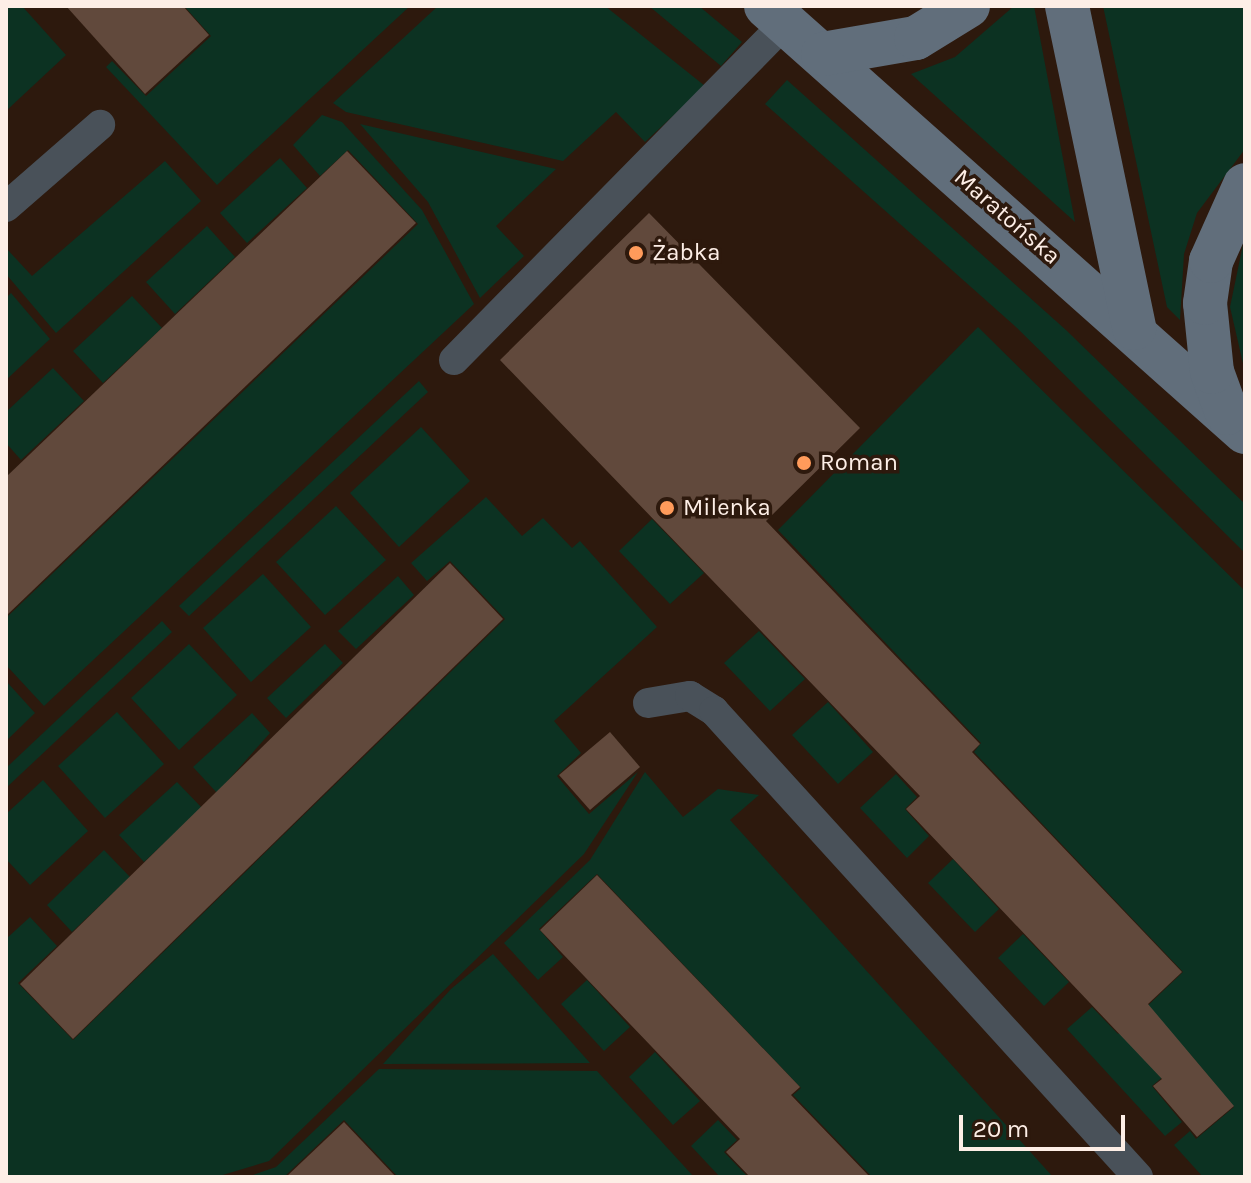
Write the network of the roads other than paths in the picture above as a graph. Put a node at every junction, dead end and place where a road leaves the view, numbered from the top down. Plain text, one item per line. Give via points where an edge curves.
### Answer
1 (968, 6) edge
2 (1067, 6) edge
3 (776, 14) edge
4 (823, 54) junction
5 (100, 125) dead end
6 (1245, 185) edge
7 (6, 207) edge
8 (1134, 328) junction
9 (454, 360) dead end
10 (1236, 424) edge
11 (648, 703) dead end
12 (1138, 1177) edge

1 - 4 street via 916,38
2 - 8 street
3 - 4 street, Maratońska
3 - 9 lane
4 - 8 street, Maratońska
5 - 7 lane
6 - 10 street via 1211,261 1205,303 1212,372
8 - 10 street, Maratońska
11 - 12 lane via 690,696 714,711

